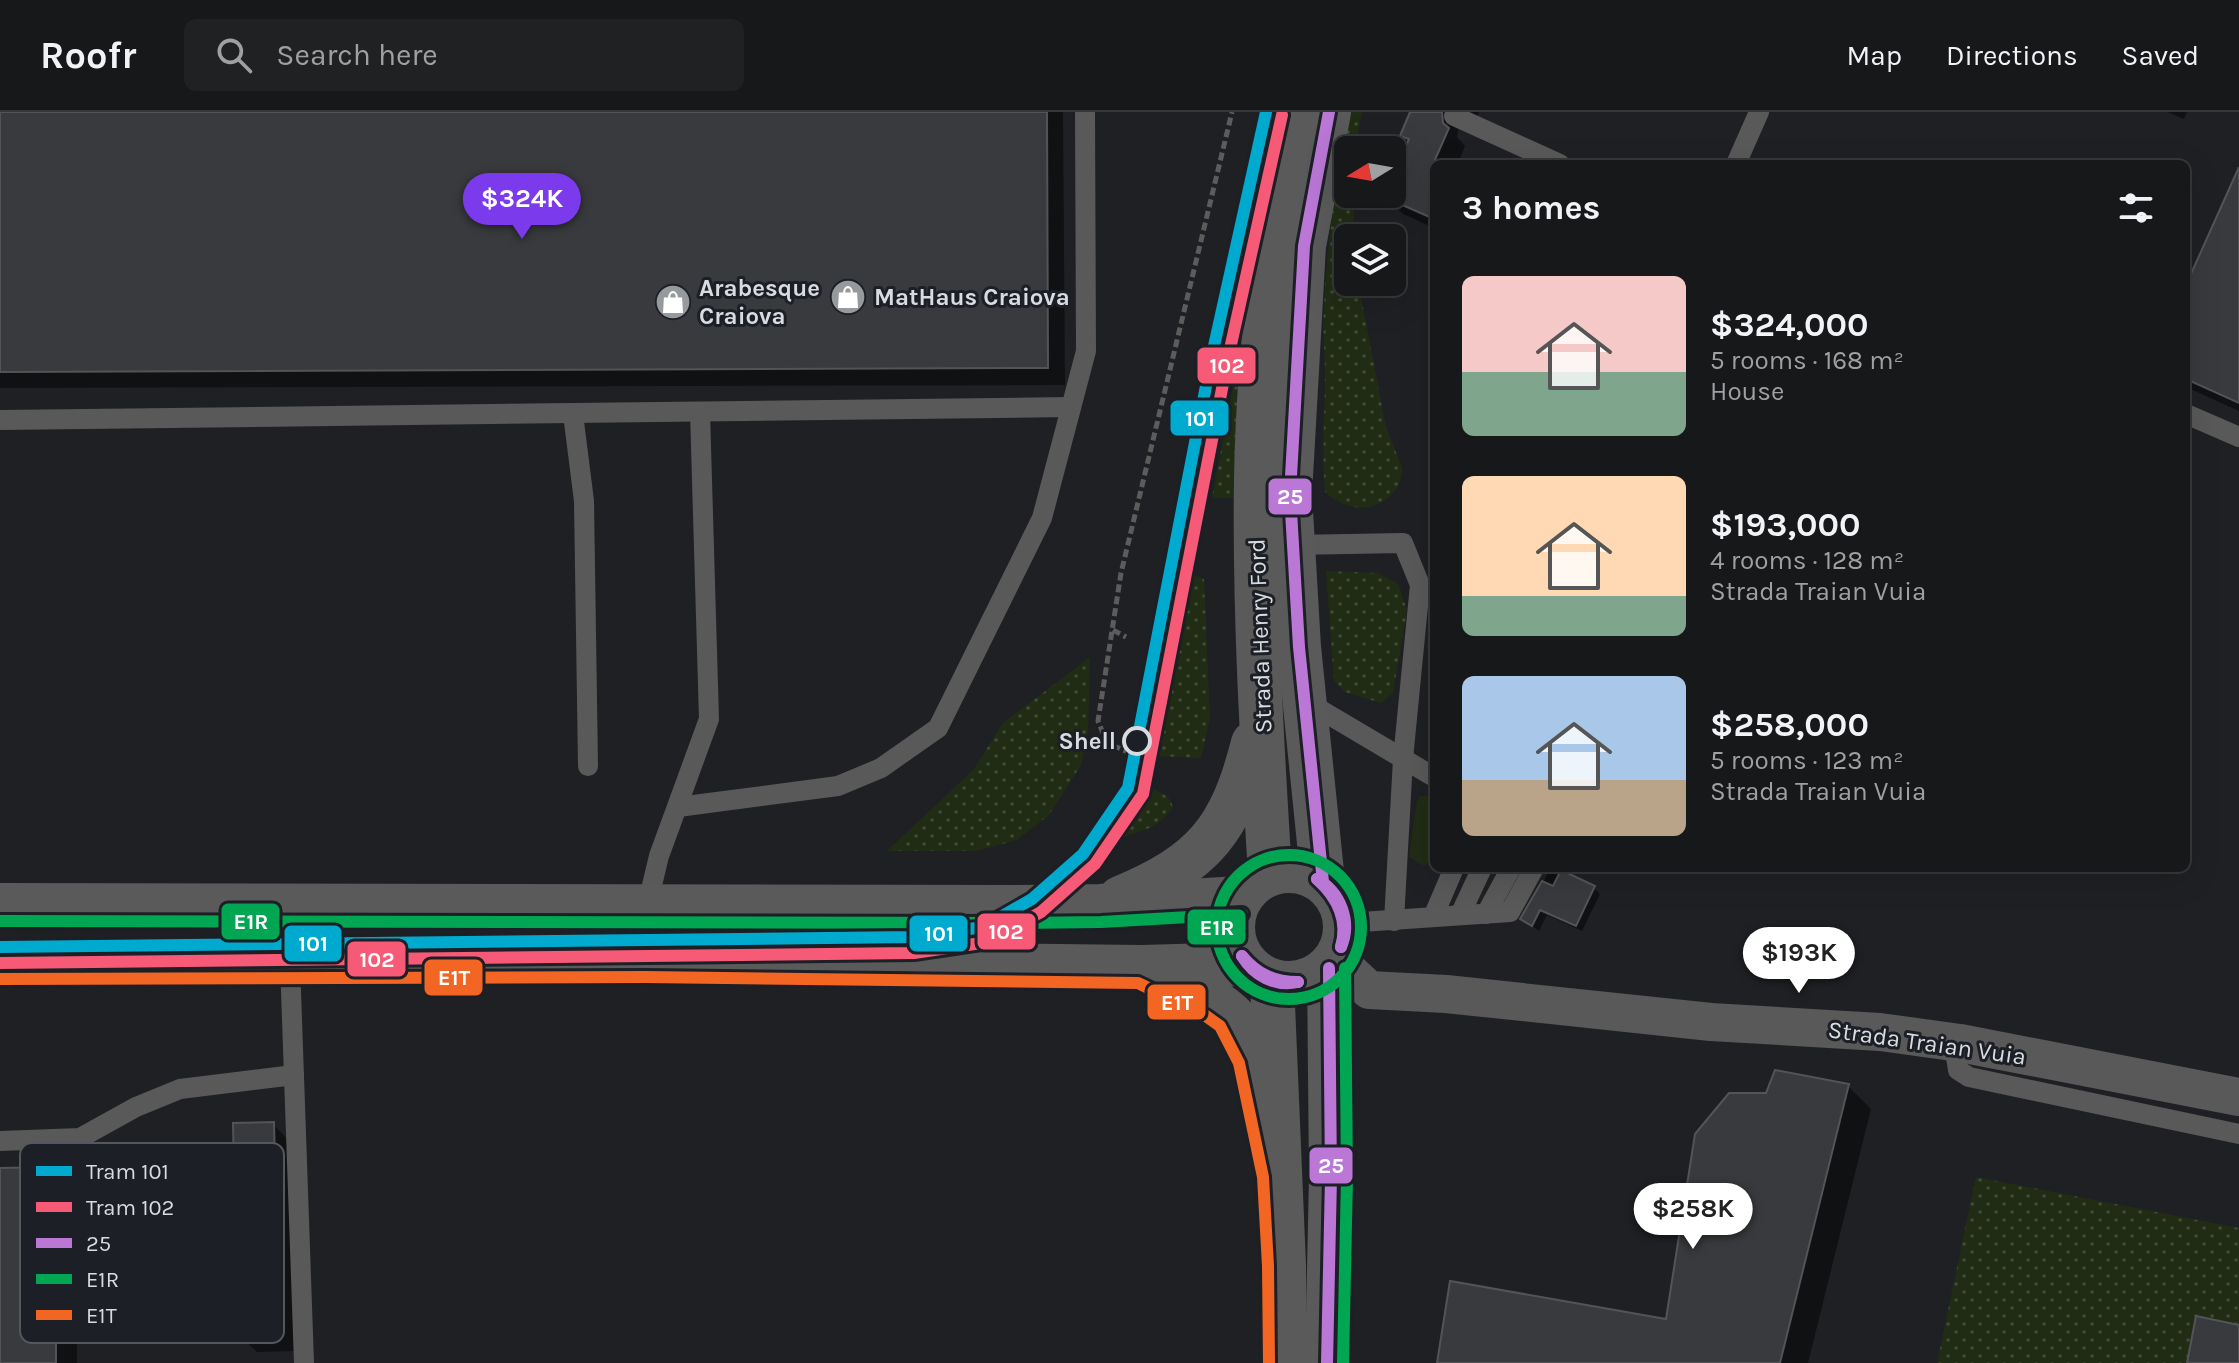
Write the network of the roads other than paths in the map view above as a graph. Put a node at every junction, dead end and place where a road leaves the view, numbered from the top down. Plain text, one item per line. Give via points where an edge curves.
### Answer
1 (1085, 112) edge
2 (1296, 112) edge
3 (1329, 112) edge
4 (1759, 112) edge
5 (1454, 116) dead end
6 (1551, 160) edge
7 (1738, 160) edge
8 (1071, 407) junction
9 (700, 412) junction
10 (573, 414) junction
11 (2190, 416) edge
12 (0, 420) edge
13 (2239, 437) edge
14 (1292, 545) junction
15 (1283, 703) junction
16 (1403, 759) junction
17 (588, 766) dead end
18 (1430, 775) edge
19 (678, 807) junction
20 (1452, 872) edge
21 (1480, 872) edge
22 (1509, 872) edge
23 (1532, 872) edge
24 (1323, 882) junction
25 (1255, 886) junction
26 (0, 905) edge
27 (647, 906) junction
28 (1100, 906) junction
29 (1486, 914) junction
30 (1460, 915) junction
31 (1433, 917) junction
32 (1394, 921) junction
33 (1337, 950) junction
34 (645, 961) junction
35 (290, 962) junction
36 (0, 963) edge
37 (1142, 967) junction
38 (1259, 972) junction
39 (1960, 1043) junction
40 (294, 1075) junction
41 (2239, 1097) edge
42 (2239, 1134) edge
43 (0, 1141) edge
44 (1279, 1175) junction
45 (304, 1363) edge
46 (1285, 1363) edge
47 (1327, 1363) edge

1 - 8 lane via 1086,351
2 - 15 main road, Strada Henry Ford via 1274,237 1255,541
3 - 14 main road, Strada Henry Ford via 1304,246
4 - 7 lane
5 - 6 lane
8 - 9 lane
8 - 19 lane via 1042,518 938,728 881,768 838,786
9 - 10 lane
9 - 19 lane via 709,719
10 - 12 lane
10 - 17 lane via 584,501
11 - 13 lane
14 - 15 main road, Strada Henry Ford
14 - 16 lane via 1403,543 1420,585
15 - 16 lane
15 - 24 main road, Strada Henry Ford
15 - 25 main road, Strada Henry Ford
15 - 28 main road via 1248,765 1225,822 1209,842 1164,878
16 - 18 lane
16 - 32 lane
19 - 27 lane
20 - 31 lane
21 - 30 lane
22 - 29 lane
23 - 29 lane via 1510,912
24 - 25 main road via 1288,871
24 - 33 main road via 1334,893
25 - 28 main road
25 - 38 main road via 1233,920 1233,932 1235,943
26 - 27 main road
27 - 28 main road
27 - 34 lane
29 - 30 lane
30 - 31 lane
31 - 32 lane
32 - 33 lane
33 - 38 main road via 1312,980 1292,984
33 - 39 street, Strada Traian Vuia via 1369,990
33 - 47 main road
34 - 35 main road
34 - 37 main road
35 - 36 main road
35 - 40 lane
37 - 38 main road
37 - 44 main road via 1233,1015 1258,1071
38 - 44 main road
39 - 41 street, Strada Traian Vuia
39 - 42 lane via 1958,1070 1969,1077
40 - 43 lane via 180,1089 80,1138
40 - 45 lane
44 - 46 main road

